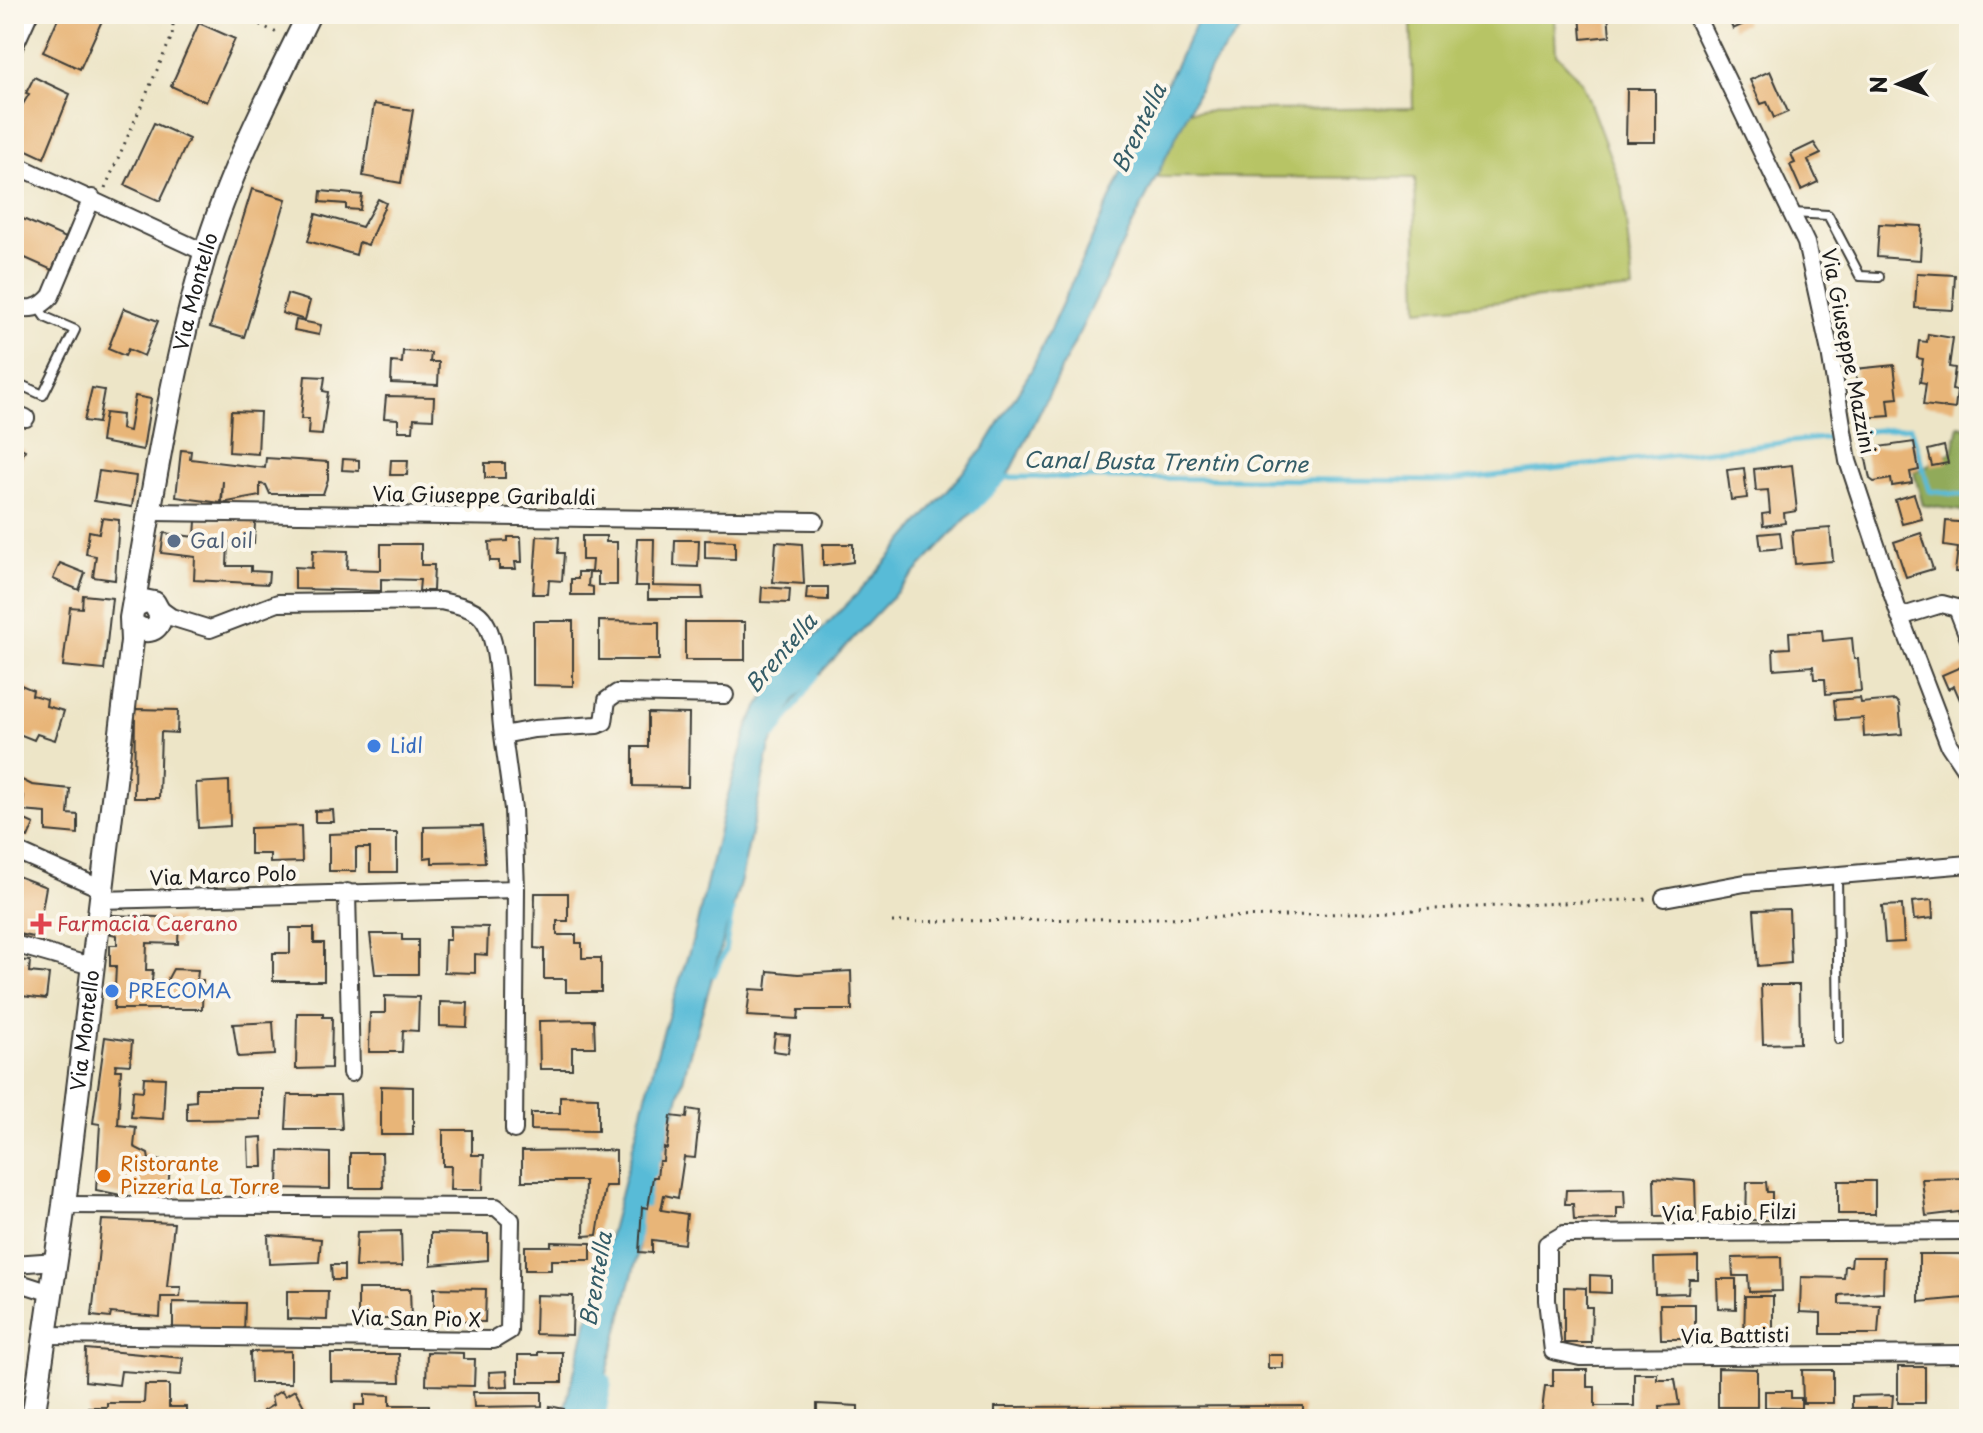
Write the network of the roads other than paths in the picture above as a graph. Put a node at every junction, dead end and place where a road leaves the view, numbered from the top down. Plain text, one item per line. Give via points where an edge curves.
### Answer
1 (29, 14) edge
2 (309, 14) edge
3 (1695, 14) edge
4 (14, 47) edge
5 (14, 164) edge
6 (92, 198) junction
7 (1792, 213) junction
8 (206, 253) junction
9 (1879, 277) dead end
10 (14, 307) edge
11 (38, 307) junction
12 (14, 382) edge
13 (151, 512) junction
14 (815, 521) dead end
15 (145, 616) junction
16 (1900, 617) junction
17 (1969, 639) edge
18 (725, 695) dead end
19 (503, 735) junction
20 (1969, 775) edge
21 (14, 850) edge
22 (1969, 864) edge
23 (1837, 874) junction
24 (516, 889) junction
25 (347, 892) junction
26 (101, 894) junction
27 (1664, 898) road end
28 (14, 944) edge
29 (91, 966) junction
30 (1839, 1039) dead end
31 (351, 1073) dead end
32 (514, 1130) dead end
33 (64, 1205) junction
34 (1969, 1231) edge
35 (56, 1261) junction
36 (14, 1264) edge
37 (14, 1281) edge
38 (51, 1293) junction
39 (1547, 1300) joint
40 (46, 1335) junction
41 (1969, 1354) edge
42 (33, 1419) edge

1 - 4 street
2 - 8 main road, Via Montello via 237,165
3 - 7 street, Via Giuseppe Mazzini
5 - 6 street
6 - 8 street
6 - 11 street via 51,296
7 - 9 lane via 1828,215 1860,276
7 - 16 street, Via Giuseppe Mazzini via 1806,243 1829,344 1848,461
8 - 13 main road, Via Montello via 172,393
10 - 11 street
11 - 12 lane via 45,317 75,330 43,395
13 - 14 street, Via Giuseppe Garibaldi
13 - 15 main road, Via Montello
15 - 19 street via 210,629 278,603 441,601 462,606 480,614 490,634
15 - 26 main road, Via Montello
16 - 17 street via 1942,604 1957,608
16 - 20 street, Via Giuseppe Mazzini via 1949,745
18 - 19 street via 610,695 604,722 597,725
19 - 24 street
21 - 26 street
22 - 23 street
23 - 27 street
23 - 30 lane
24 - 25 street, Via Marco Polo
24 - 32 street
25 - 26 street, Via Marco Polo
25 - 31 street
26 - 29 main road, Via Montello
28 - 29 street
29 - 33 main road, Via Montello
33 - 35 main road, Via Montello
33 - 40 street, Via San Pio X via 496,1207 511,1220 509,1331 494,1340
34 - 39 street, Via Fabio Filzi via 1564,1234 1547,1244
35 - 36 street
35 - 38 main road, Via Montello
37 - 38 street
38 - 40 main road, Via Montello
39 - 41 street, Via Battisti via 1553,1351 1580,1357
40 - 42 main road, Via Montello

